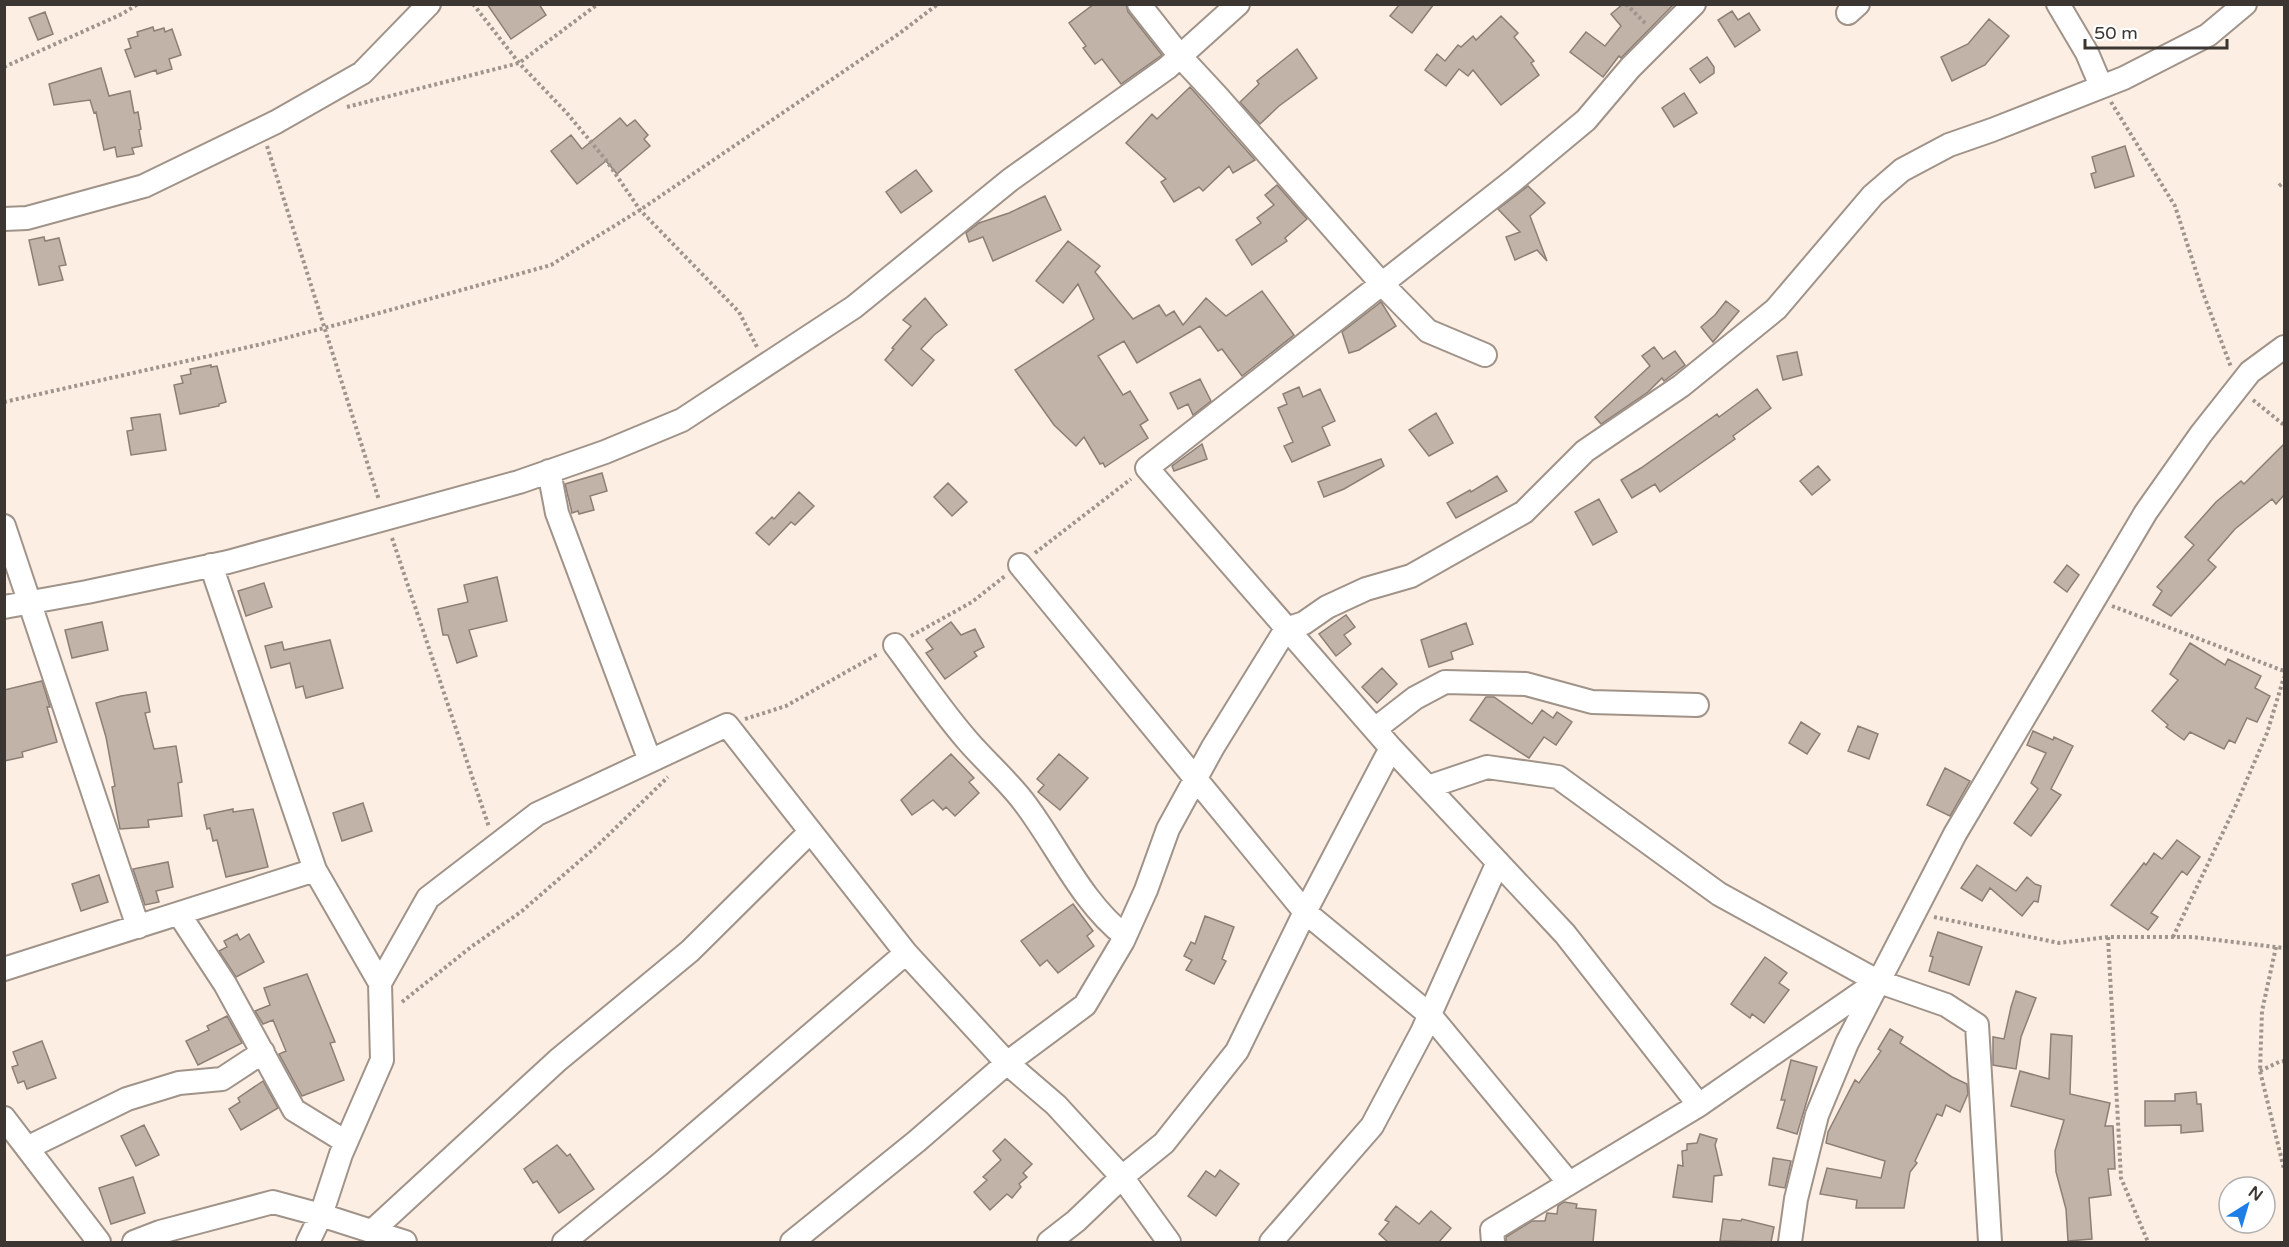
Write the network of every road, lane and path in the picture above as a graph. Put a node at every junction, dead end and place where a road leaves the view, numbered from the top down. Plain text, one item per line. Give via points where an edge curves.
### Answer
1 (138, 4) edge
2 (429, 4) edge
3 (473, 4) edge
4 (598, 4) edge
5 (939, 4) edge
6 (1140, 4) edge
7 (1238, 4) edge
8 (1626, 4) edge
9 (1694, 4) edge
10 (2058, 4) edge
11 (2245, 4) edge
12 (1660, 38) junction
13 (1180, 56) junction
14 (519, 63) junction
15 (4, 67) edge
16 (2101, 86) junction
17 (340, 109) dead end
18 (262, 129) junction
19 (2284, 182) edge
20 (2279, 186) dead end
21 (640, 210) junction
22 (4, 219) edge
23 (1381, 283) junction
24 (324, 328) junction
25 (2284, 347) edge
26 (1485, 356) dead end
27 (765, 364) junction
28 (2238, 387) junction
29 (4, 402) edge
30 (2284, 425) edge
31 (1146, 468) junction
32 (549, 471) junction
33 (385, 519) junction
34 (4, 526) edge
35 (211, 565) junction
36 (1020, 565) junction
37 (2095, 599) junction
38 (29, 601) junction
39 (4, 607) edge
40 (1286, 629) junction
41 (895, 645) junction
42 (2284, 671) edge
43 (2284, 677) edge
44 (1697, 705) dead end
45 (727, 725) junction
46 (1375, 729) junction
47 (1391, 748) junction
48 (650, 761) junction
49 (672, 773) dead end
50 (1196, 778) junction
51 (1428, 787) junction
52 (810, 832) junction
53 (496, 846) junction
54 (1498, 862) junction
55 (315, 870) junction
56 (1305, 912) junction
57 (1913, 913) junction
58 (179, 914) junction
59 (138, 927) junction
60 (1125, 936) junction
61 (2108, 937) junction
62 (2173, 937) junction
63 (2276, 947) junction
64 (2284, 948) edge
65 (906, 953) junction
66 (4, 969) edge
67 (1877, 981) junction
68 (380, 983) junction
69 (398, 1009) dead end
70 (1430, 1015) junction
71 (263, 1052) junction
72 (2284, 1061) edge
73 (1007, 1064) junction
74 (2260, 1071) junction
75 (1699, 1105) junction
76 (4, 1118) edge
77 (346, 1142) junction
78 (27, 1148) junction
79 (2284, 1169) edge
80 (1122, 1177) junction
81 (1569, 1183) junction
82 (321, 1215) junction
83 (371, 1232) junction
84 (99, 1242) edge
85 (134, 1242) edge
86 (308, 1242) edge
87 (405, 1242) edge
88 (564, 1242) edge
89 (792, 1242) edge
90 (1049, 1242) edge
91 (1168, 1242) edge
92 (1271, 1242) edge
93 (1493, 1242) edge
94 (1790, 1242) edge
95 (1990, 1242) edge
96 (2148, 1242) edge

1 - 15 path
2 - 18 street via 362,73
3 - 14 path
4 - 14 path
5 - 21 path
6 - 13 street
7 - 13 street
8 - 12 path
9 - 12 street
10 - 16 street
11 - 16 street via 2208,35
12 - 23 street via 1586,120
13 - 23 street
13 - 27 street via 1010,180 854,307
14 - 17 path
14 - 21 path via 566,112
16 - 28 path via 2175,206
16 - 40 street via 1950,144 1902,170 1873,195 1776,309 1681,386 1586,451 1524,512 1411,576 1366,589
18 - 22 street via 144,186 27,218
18 - 24 path
19 - 20 path
21 - 24 path via 551,265
21 - 27 path via 739,312
23 - 26 street via 1428,331
23 - 31 street
24 - 29 path
24 - 33 path
25 - 28 street via 2250,372
27 - 32 street via 682,420
28 - 30 path
28 - 37 street via 2146,512
31 - 36 path
31 - 40 street
32 - 33 street
32 - 48 street via 557,513
33 - 35 street
33 - 53 path
34 - 38 street
35 - 38 street
35 - 55 street
36 - 41 path via 972,602
36 - 50 street
37 - 42 path
37 - 57 street via 2001,753
38 - 39 street
38 - 59 street
40 - 46 street
40 - 50 street
41 - 45 path via 786,706
41 - 60 street via 966,740 1022,799 1108,923
43 - 62 path via 2263,743
44 - 46 street via 1592,702 1526,684 1445,682 1415,698
45 - 48 street
45 - 52 street
46 - 47 street
47 - 51 street
47 - 56 street
48 - 53 street via 537,814
49 - 69 path via 522,911 403,999
50 - 56 street
50 - 60 street via 1168,829
51 - 54 street
51 - 67 street via 1487,767 1558,777 1719,894
52 - 65 street
52 - 83 street via 690,951 558,1060
53 - 68 street via 428,898
54 - 70 street
54 - 75 street via 1565,934
55 - 58 street
55 - 68 street
56 - 70 street
56 - 80 street via 1237,1051 1164,1143
57 - 61 path via 2060,943
57 - 67 street
58 - 59 street
58 - 71 street
59 - 66 street
60 - 73 street via 1084,1005
61 - 62 path
61 - 96 path via 2121,1178
62 - 63 path
63 - 64 path
63 - 74 path via 2262,1011
65 - 73 street
65 - 88 street
67 - 75 street
67 - 94 street via 1817,1115 1796,1199
67 - 95 street via 1946,1005 1977,1025
68 - 77 street via 382,1060
70 - 81 street
70 - 92 street via 1372,1126
71 - 77 street via 294,1110
71 - 78 street via 222,1079 179,1083 127,1099
72 - 74 path
73 - 80 street via 1056,1105
73 - 89 street
74 - 79 path
75 - 81 street
76 - 78 street
77 - 82 street
78 - 84 street
80 - 90 street
80 - 91 street
81 - 93 street via 1492,1230
82 - 83 street
82 - 85 street via 273,1202
82 - 86 street
83 - 87 street

